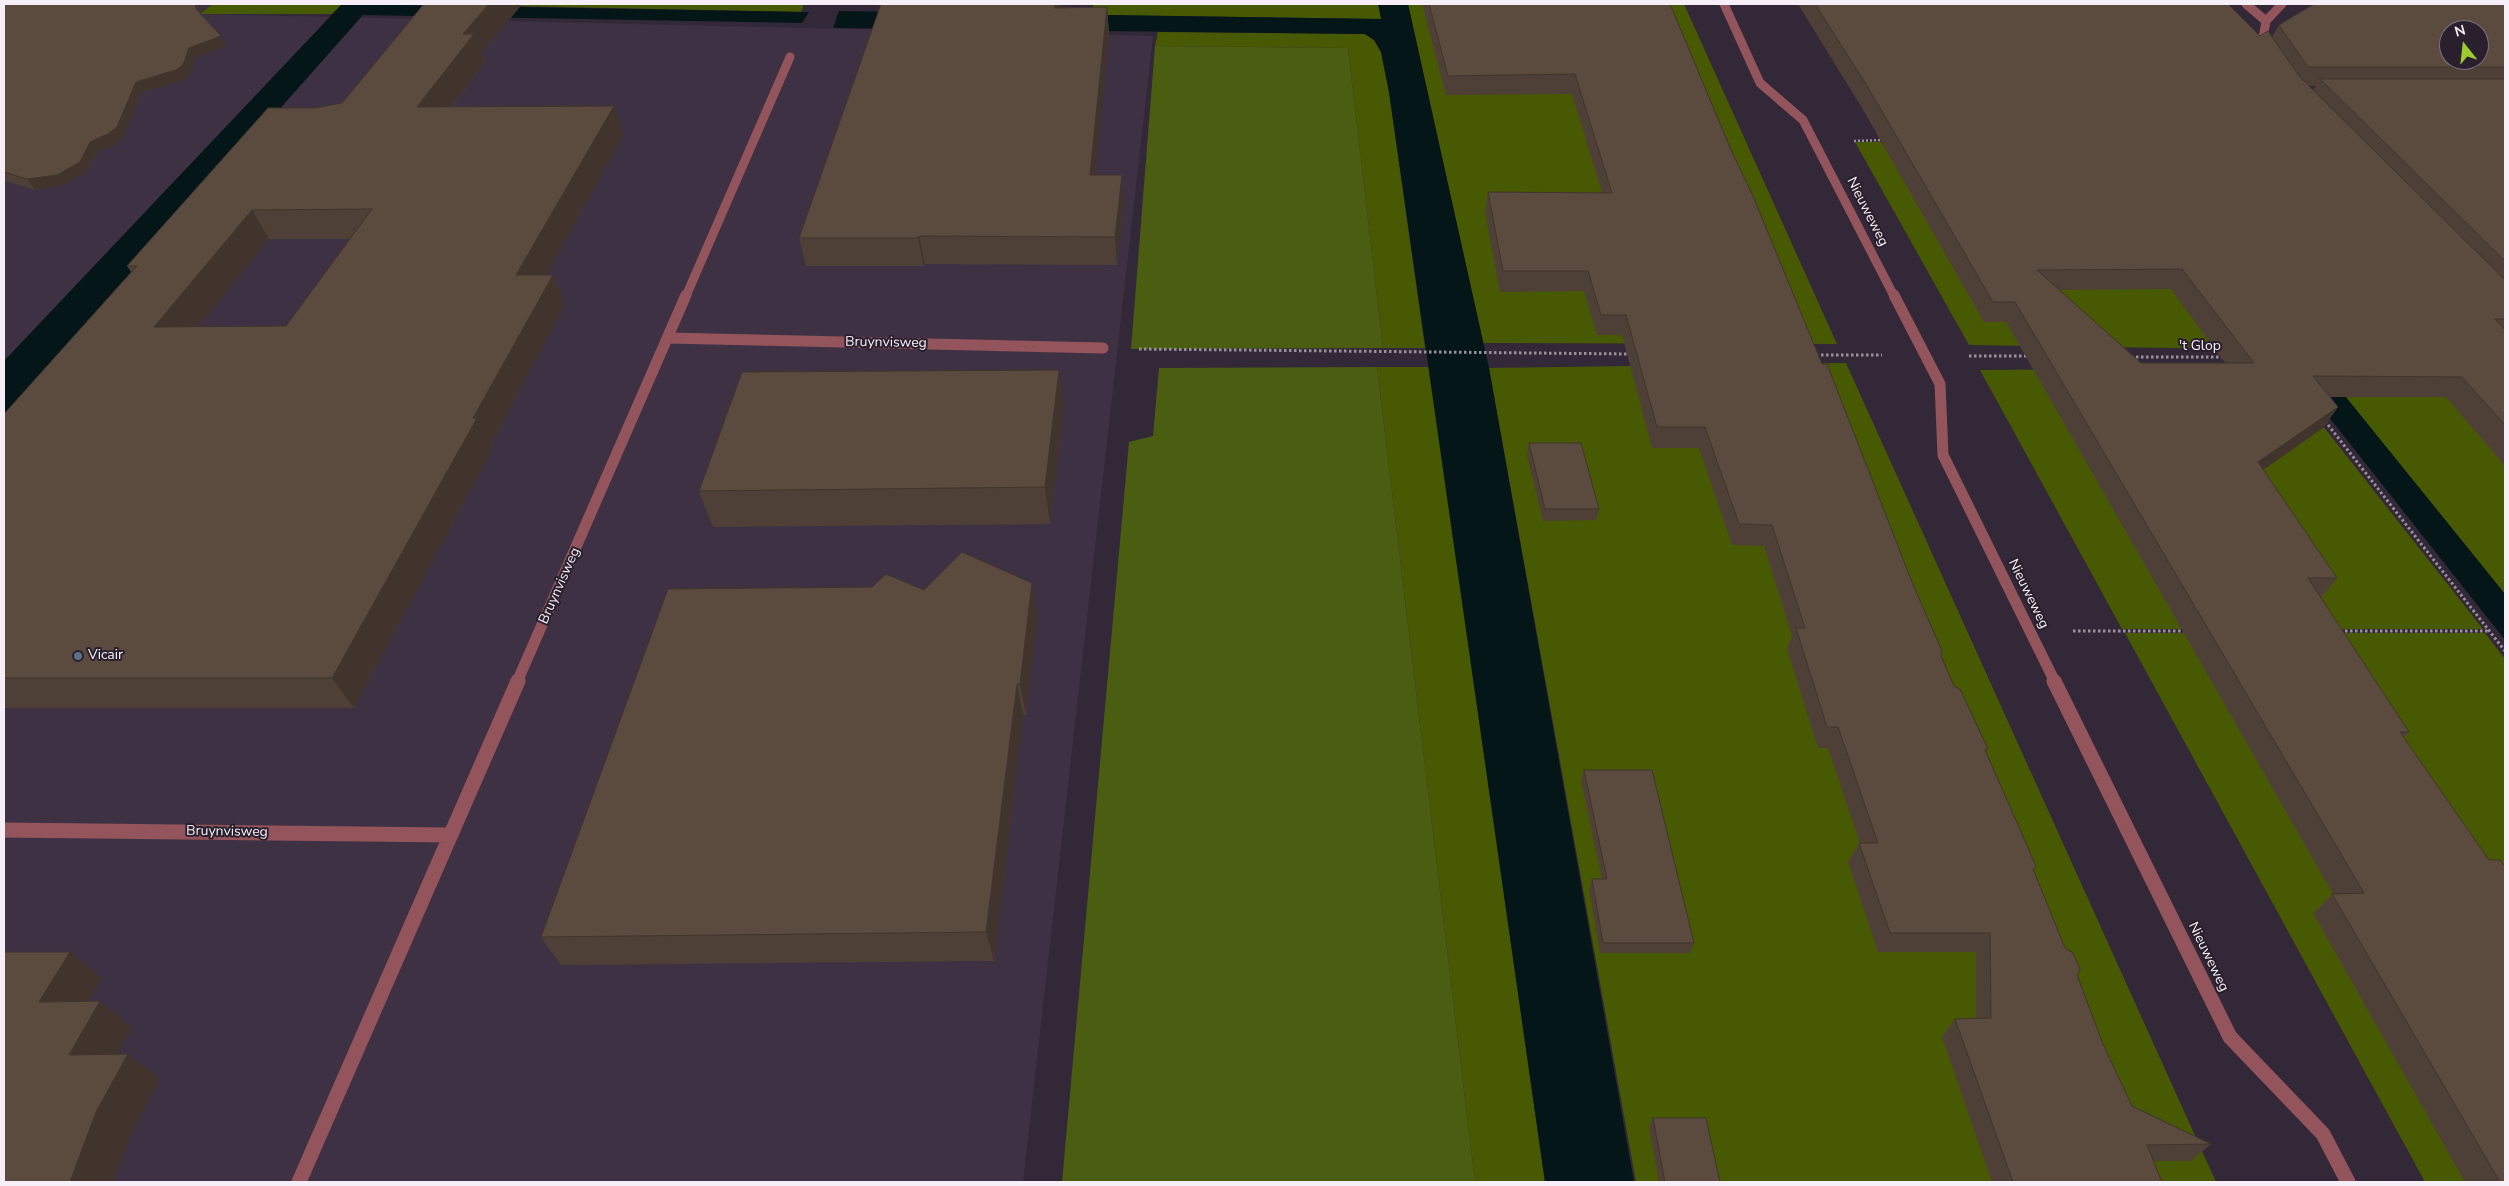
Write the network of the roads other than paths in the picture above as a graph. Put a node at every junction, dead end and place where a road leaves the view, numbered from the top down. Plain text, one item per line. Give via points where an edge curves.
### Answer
1 (1724, 4) edge
2 (2246, 4) edge
3 (2282, 4) edge
4 (2266, 21) junction
5 (790, 57) dead end
6 (2271, 59) edge
7 (670, 338) junction
8 (1103, 348) road end
9 (4, 830) edge
10 (450, 835) junction
11 (299, 1182) edge
12 (2348, 1182) edge

1 - 12 street, Nieuweweg via 1760,83 1803,120 1940,384 1943,455 2230,1037 2323,1134
2 - 4 street
3 - 4 street
4 - 6 street via 2262,44
5 - 7 street, Bruynvisweg
7 - 8 street, Bruynvisweg
7 - 10 street, Bruynvisweg
9 - 10 street, Bruynvisweg
10 - 11 street, Bruynvisweg

